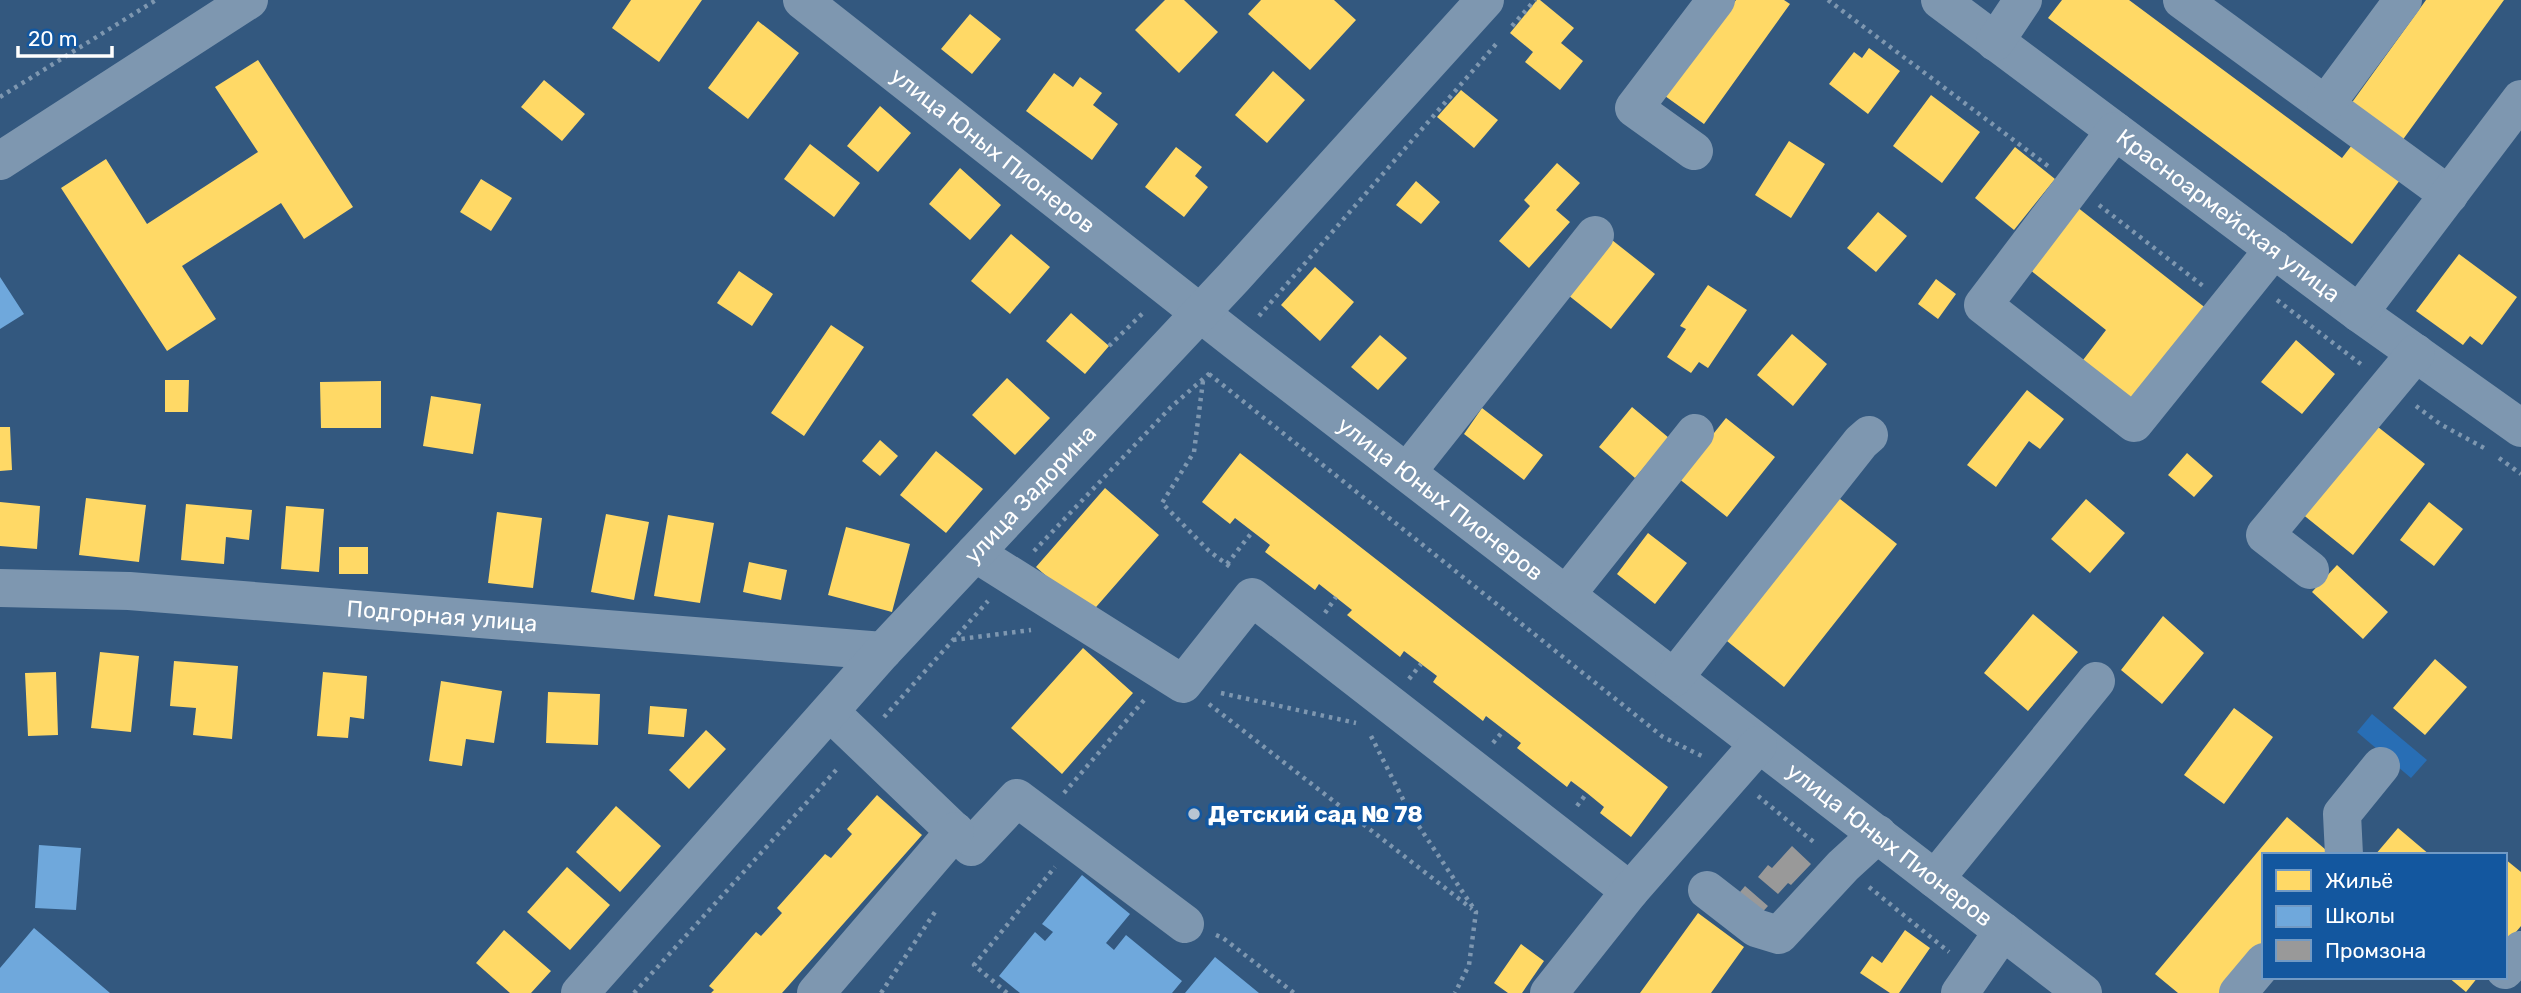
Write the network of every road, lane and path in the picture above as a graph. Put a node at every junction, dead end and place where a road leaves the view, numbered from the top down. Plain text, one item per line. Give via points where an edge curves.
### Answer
1 (156, 0) edge
2 (249, 0) edge
3 (802, 0) edge
4 (1485, 0) edge
5 (1535, 0) edge
6 (1716, 0) edge
7 (1828, 0) edge
8 (1940, 0) edge
9 (2023, 0) edge
10 (2182, 0) edge
11 (2403, 0) edge
12 (1507, 31) dead end
13 (1498, 42) dead end
14 (1995, 42) junction
15 (0, 97) edge
16 (2521, 99) edge
17 (2326, 104) junction
18 (2115, 131) junction
19 (1694, 151) dead end
20 (0, 161) edge
21 (2074, 185) junction
22 (2449, 195) junction
23 (1595, 234) dead end
24 (2274, 249) junction
25 (2228, 306) junction
26 (1143, 313) dead end
27 (1201, 313) junction
28 (2360, 313) junction
29 (1255, 321) dead end
30 (1109, 346) dead end
31 (2416, 353) junction
32 (1217, 366) dead end
33 (1209, 374) junction
34 (1203, 380) junction
35 (2521, 428) edge
36 (1695, 433) dead end
37 (1869, 435) dead end
38 (1407, 472) junction
39 (1253, 531) dead end
40 (1209, 551) dead end
41 (975, 553) junction
42 (1227, 564) dead end
43 (2310, 570) dead end
44 (1011, 575) junction
45 (0, 588) edge
46 (1566, 595) junction
47 (1033, 630) dead end
48 (952, 640) junction
49 (883, 651) junction
50 (1175, 678) junction
51 (1674, 678) junction
52 (2096, 681) dead end
53 (830, 712) junction
54 (861, 741) junction
55 (1758, 745) junction
56 (2381, 766) dead end
57 (1732, 775) junction
58 (1043, 818) junction
59 (955, 831) junction
60 (1878, 834) junction
61 (1075, 842) junction
62 (2344, 853) edge
63 (1843, 866) junction
64 (1935, 880) junction
65 (1707, 890) dead end
66 (1630, 891) junction
67 (940, 906) dead end
68 (1476, 912) junction
69 (1185, 924) joint
70 (2003, 931) junction
71 (2521, 950) edge
72 (2262, 964) edge
73 (2507, 968) edge
74 (1967, 983) edge
75 (580, 993) edge
76 (635, 993) edge
77 (816, 993) edge
78 (881, 993) edge
79 (1007, 993) edge
80 (1294, 993) edge
81 (1455, 993) edge
82 (1549, 993) edge
83 (2082, 993) edge
84 (2238, 993) edge

1 - 15 path
2 - 20 street
3 - 27 street, улица Юных Пионеров
4 - 27 street, улица Задорина
5 - 12 path
6 - 19 street via 1633,108
7 - 21 path
8 - 14 street, Красноармейская улица
9 - 14 street
10 - 17 street
11 - 17 street
13 - 29 path
14 - 18 street, Красноармейская улица
16 - 22 street
17 - 22 street
18 - 21 street
18 - 24 street, Красноармейская улица
21 - 25 path
21 - 25 street via 1983,305 2134,423
22 - 28 street
23 - 38 street
24 - 25 street
24 - 28 street, Красноармейская улица
26 - 30 path
27 - 38 street, улица Юных Пионеров
27 - 41 street, улица Задорина
28 - 31 street, Красноармейская улица
31 - 35 street, Красноармейская улица
31 - 43 street via 2265,535
32 - 33 path
33 - 34 path
33 - 57 path via 1663,737
34 - 40 path via 1194,452 1162,503
34 - 44 path via 1171,407
36 - 46 street
37 - 51 street
38 - 46 street, улица Юных Пионеров
39 - 42 path
41 - 44 street
41 - 49 street, улица Задорина
44 - 48 path
44 - 50 street
45 - 49 street, Подгорная улица via 129,591
46 - 51 street, улица Юных Пионеров
47 - 48 path
48 - 54 path
49 - 53 street, улица Задорина
50 - 58 path
50 - 66 street via 1252,597
50 - 68 path
50 - 68 path via 1366,725 1410,813
51 - 55 street, улица Юных Пионеров
52 - 64 street
53 - 54 street
53 - 75 street, улица Задорина
54 - 59 street
54 - 76 path
55 - 57 street
55 - 60 street, улица Юных Пионеров
56 - 62 street via 2342,814
57 - 63 path
57 - 66 street
58 - 59 street via 1017,798 971,847
58 - 61 street
59 - 77 street
60 - 63 street
60 - 64 street, улица Юных Пионеров
61 - 69 street
61 - 79 path via 974,965
63 - 65 street via 1779,935 1756,928
63 - 74 path
64 - 70 street, улица Юных Пионеров
66 - 82 street
67 - 78 path
68 - 81 path via 1469,965
69 - 80 path via 1223,938
70 - 74 street
70 - 83 street, улица Юных Пионеров
71 - 73 street
72 - 84 street

